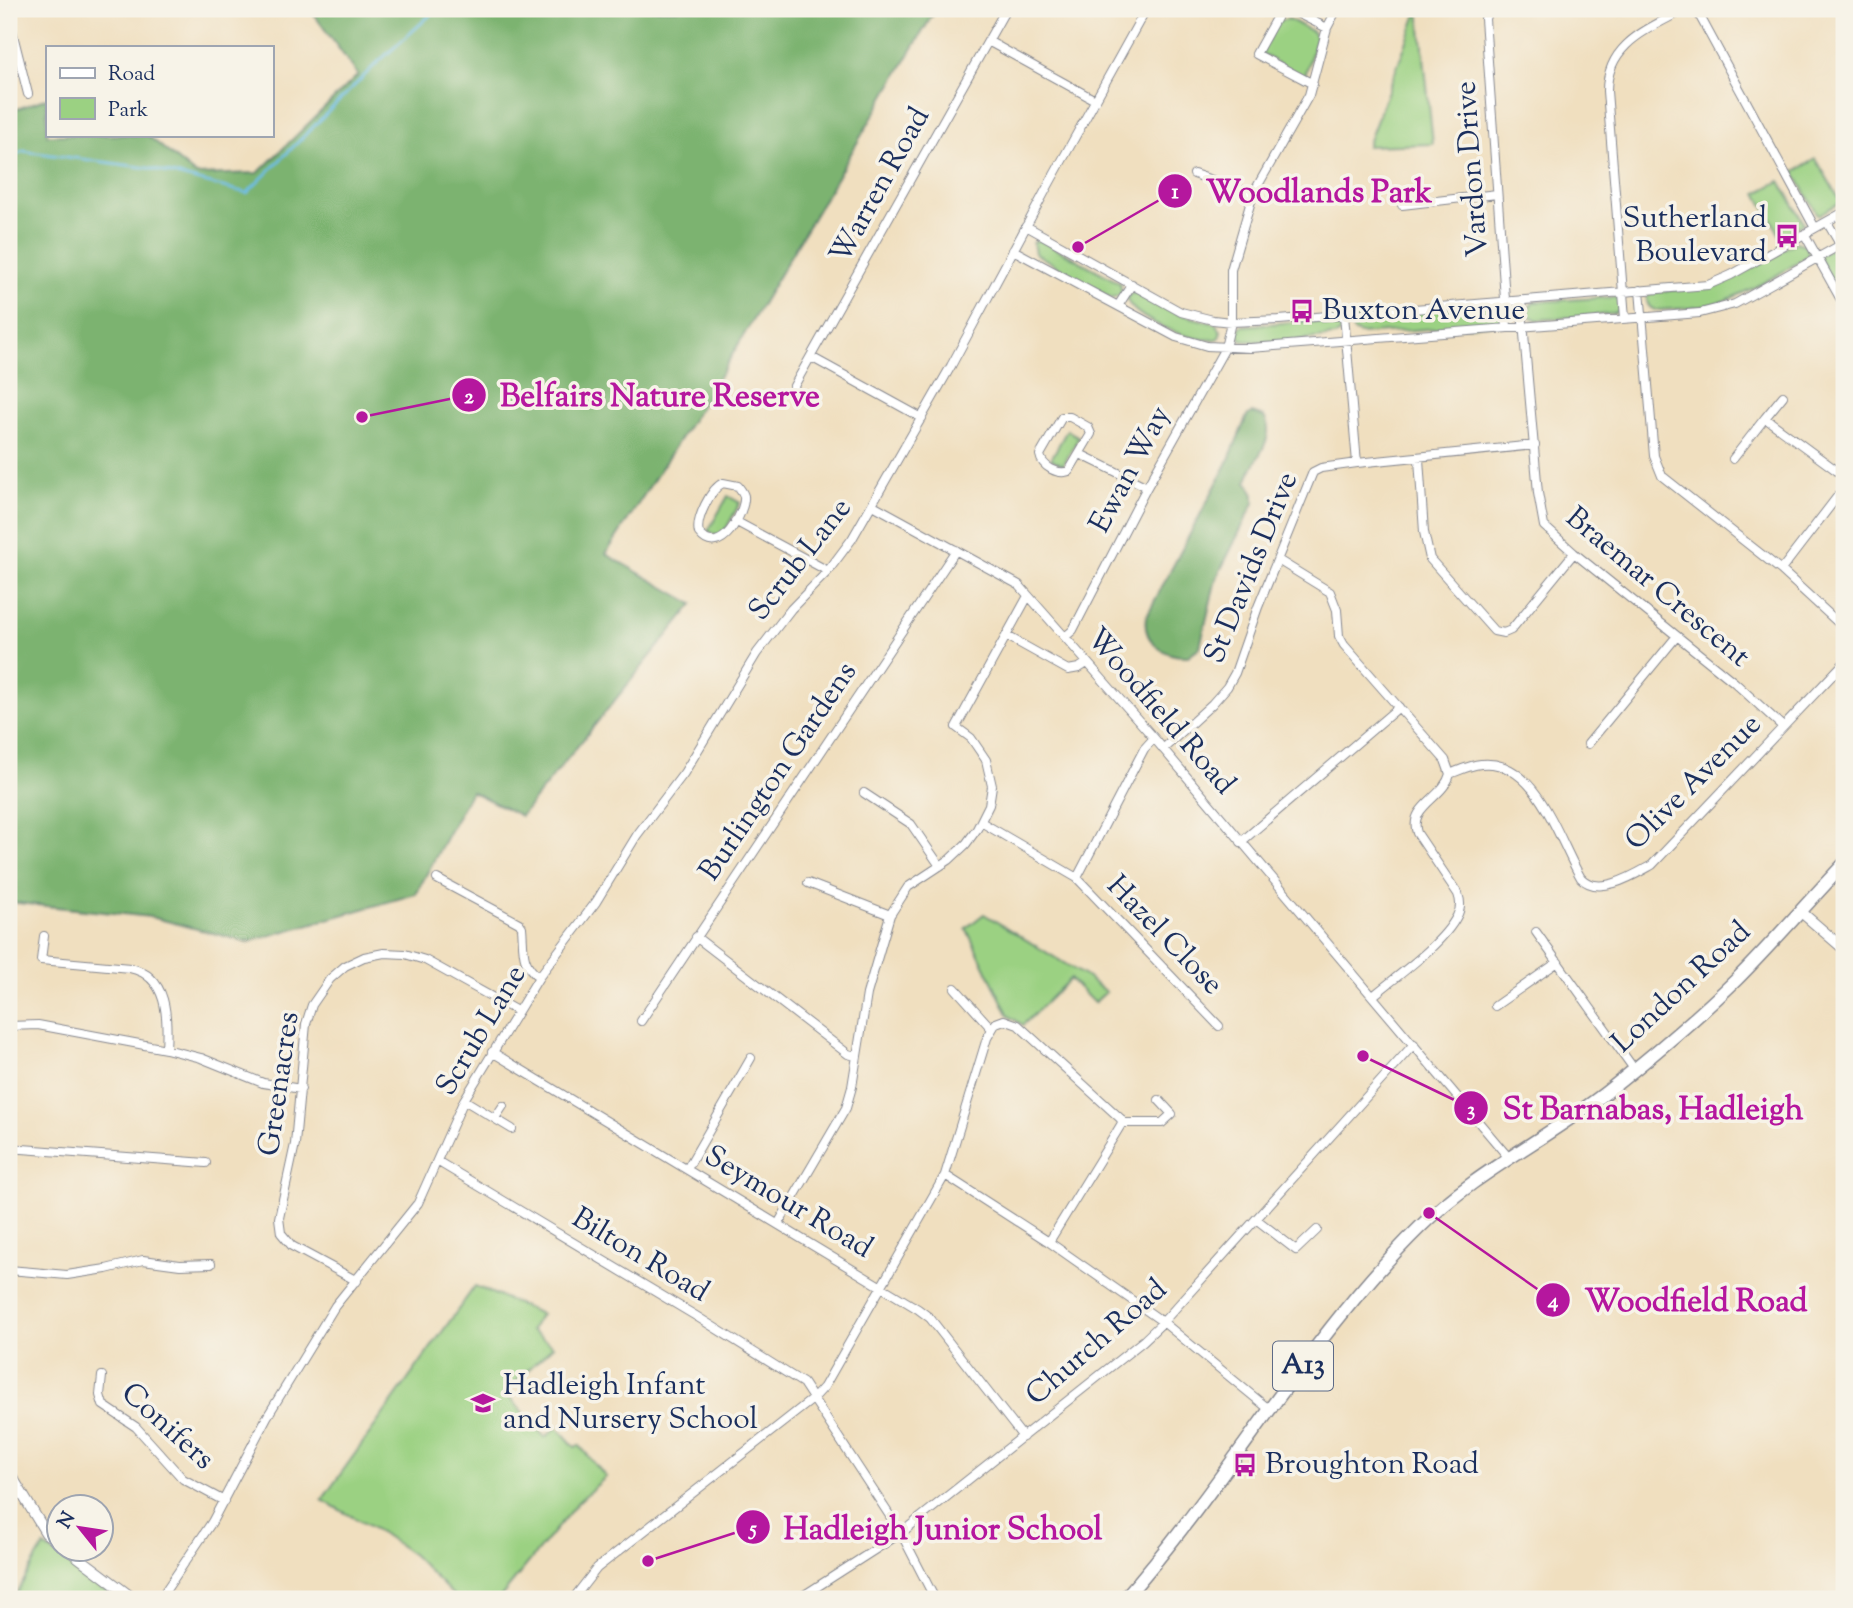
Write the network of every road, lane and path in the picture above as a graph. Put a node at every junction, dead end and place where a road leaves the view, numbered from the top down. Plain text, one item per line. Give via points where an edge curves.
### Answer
1 (1006, 9) edge
2 (1146, 9) edge
3 (1281, 9) edge
4 (1289, 9) edge
5 (1337, 9) edge
6 (1488, 9) edge
7 (1685, 9) edge
8 (1696, 9) edge
9 (9, 19) edge
10 (1327, 28) junction
11 (988, 41) junction
12 (1313, 84) junction
13 (28, 94) dead end
14 (1095, 100) junction
15 (1194, 174) dead end
16 (1253, 194) junction
17 (1497, 194) junction
18 (1402, 205) dead end
19 (1844, 212) edge
20 (1827, 222) junction
21 (1026, 226) junction
22 (1815, 228) junction
23 (1805, 235) junction
24 (1843, 246) edge
25 (1013, 250) junction
26 (1818, 257) junction
27 (1132, 284) junction
28 (1640, 290) junction
29 (1623, 292) junction
30 (1521, 300) junction
31 (1506, 302) junction
32 (1844, 305) edge
33 (1118, 306) junction
34 (1344, 315) junction
35 (1642, 317) junction
36 (1625, 318) junction
37 (1231, 322) junction
38 (1524, 326) junction
39 (1507, 327) junction
40 (1347, 339) junction
41 (1225, 348) junction
42 (811, 357) junction
43 (794, 386) dead end
44 (1783, 396) dead end
45 (922, 418) junction
46 (1765, 418) junction
47 (1535, 445) junction
48 (1080, 454) junction
49 (1419, 459) junction
50 (1733, 459) dead end
51 (1357, 463) junction
52 (1844, 476) edge
53 (1147, 487) junction
54 (1844, 488) edge
55 (873, 505) junction
56 (735, 521) junction
57 (956, 550) junction
58 (1574, 553) junction
59 (1279, 560) junction
60 (1780, 570) junction
61 (828, 571) junction
62 (1028, 596) junction
63 (1844, 628) edge
64 (1007, 636) junction
65 (1677, 636) junction
66 (1065, 637) junction
67 (1087, 663) junction
68 (1844, 663) edge
69 (1399, 707) junction
70 (1782, 726) junction
71 (1154, 738) junction
72 (1588, 744) dead end
73 (1163, 749) junction
74 (1450, 774) junction
75 (864, 793) dead end
76 (981, 822) junction
77 (1241, 842) junction
78 (1844, 864) edge
79 (940, 866) junction
80 (1077, 878) junction
81 (437, 879) dead end
82 (808, 883) dead end
83 (1800, 911) junction
84 (890, 915) junction
85 (1536, 932) dead end
86 (44, 936) dead end
87 (696, 937) junction
88 (1844, 949) edge
89 (1558, 962) junction
90 (538, 977) junction
91 (955, 988) dead end
92 (1373, 996) junction
93 (1495, 1006) dead end
94 (517, 1011) junction
95 (640, 1021) dead end
96 (9, 1026) edge
97 (1219, 1026) dead end
98 (992, 1029) junction
99 (1414, 1044) junction
100 (166, 1049) junction
101 (492, 1052) junction
102 (856, 1056) junction
103 (751, 1058) dead end
104 (1634, 1069) junction
105 (301, 1089) junction
106 (464, 1100) junction
107 (1160, 1100) dead end
108 (503, 1106) dead end
109 (495, 1118) junction
110 (1122, 1123) junction
111 (512, 1129) dead end
112 (9, 1149) edge
113 (1509, 1158) junction
114 (437, 1161) junction
115 (206, 1163) dead end
116 (687, 1169) junction
117 (945, 1175) junction
118 (1256, 1219) junction
119 (778, 1224) junction
120 (1317, 1230) dead end
121 (1049, 1242) junction
122 (211, 1264) dead end
123 (9, 1270) edge
124 (356, 1281) junction
125 (881, 1286) junction
126 (1163, 1322) junction
127 (102, 1376) dead end
128 (814, 1398) junction
129 (1270, 1410) junction
130 (1023, 1437) junction
131 (9, 1472) edge
132 (224, 1501) junction
133 (46, 1533) edge
134 (901, 1533) junction
135 (84, 1562) edge
136 (134, 1599) edge
137 (160, 1599) edge
138 (573, 1599) edge
139 (798, 1599) edge
140 (935, 1599) edge
141 (1124, 1599) edge

1 - 11 street, Warren Road
2 - 14 street, Scrub Lane
3 - 12 street via 1256,54
4 - 10 street
5 - 10 street
6 - 17 street, Vardon Drive
7 - 29 street via 1634,38 1608,72
8 - 22 street
9 - 13 street
10 - 12 street
11 - 14 street
11 - 42 street, Warren Road
12 - 16 street
14 - 21 street, Scrub Lane
15 - 16 street
16 - 37 street via 1231,270
17 - 18 street
17 - 31 street, Vardon Drive
19 - 20 street
20 - 22 street
20 - 24 street
21 - 25 street, Scrub Lane
21 - 27 street
22 - 23 street
23 - 26 street
23 - 28 street via 1708,285
24 - 26 street
25 - 33 street
25 - 45 street, Scrub Lane
26 - 32 street
26 - 35 street via 1735,304 1700,313
27 - 33 street
27 - 37 street via 1181,312
28 - 29 street
28 - 35 street
29 - 30 street
29 - 36 street
30 - 31 street
30 - 38 street, Braemar Crescent
31 - 34 street
31 - 39 street, Vardon Drive
33 - 41 street via 1176,337
34 - 37 street
34 - 40 street
35 - 36 street
35 - 60 street via 1656,466 1673,486
36 - 38 street
37 - 41 street, Ewan Way
38 - 39 street
38 - 47 street, Braemar Crescent
39 - 40 street
40 - 41 street
40 - 51 street
41 - 53 street, Ewan Way
42 - 43 street, Warren Road
42 - 45 street
44 - 46 street
45 - 55 street, Scrub Lane
46 - 50 street
46 - 52 street
47 - 49 street, St Davids Drive
47 - 58 street, Braemar Crescent via 1541,518 1549,532
48 - 48 street via 1067,472 1041,462 1040,452 1062,417 1090,429
48 - 53 street
49 - 51 street, St Davids Drive
49 - 58 street via 1430,559 1494,631 1511,631
51 - 59 street, St Davids Drive via 1317,469 1309,476
53 - 66 street, Ewan Way via 1073,630
54 - 60 street
55 - 57 street, Woodfield Road
55 - 61 street, Scrub Lane
56 - 56 street via 717,542 704,539 697,529 716,486 723,483 738,486 744,496
56 - 61 street
57 - 62 street, Woodfield Road via 1018,585
57 - 87 street, Burlington Gardens
58 - 65 street, Braemar Crescent
59 - 69 street via 1330,592 1344,645
59 - 73 street, St Davids Drive via 1227,687
60 - 63 street
61 - 90 street, Scrub Lane via 790,609 757,653 684,773 637,835 596,902
62 - 64 street
62 - 66 street, Woodfield Road
64 - 67 street via 1068,670
64 - 76 street via 956,727 977,744 989,768 991,796
65 - 70 street, Braemar Crescent
65 - 72 street
66 - 67 street, Woodfield Road
67 - 71 street, Woodfield Road
68 - 70 street, Olive Avenue
69 - 74 street via 1448,764
69 - 77 street
70 - 74 street, Olive Avenue via 1652,865 1614,883 1592,885 1581,878 1534,790 1517,772 1481,764
71 - 73 street, Woodfield Road
71 - 80 street
73 - 77 street, Woodfield Road
74 - 92 street via 1417,814 1415,825 1458,894 1459,913 1428,950
75 - 79 street via 911,824
76 - 79 street via 966,844
76 - 80 street, Hazel Close
77 - 92 street, Woodfield Road
78 - 83 main road, London Road / A13
79 - 84 street via 908,887
80 - 97 street, Hazel Close
81 - 90 street via 519,923 526,967
82 - 84 street
83 - 88 street
83 - 104 main road, London Road / A13 via 1712,1003
84 - 102 street via 867,994
85 - 89 street
86 - 100 street via 41,960 130,968 151,978 165,1006
87 - 95 street, Burlington Gardens
87 - 102 street
89 - 93 street
89 - 104 street
90 - 94 street, Scrub Lane
91 - 98 street
92 - 99 street, Woodfield Road
94 - 101 street, Scrub Lane
94 - 105 street, Greenacres via 415,956 384,953 354,961 330,979 312,1005
96 - 100 street via 38,1025
98 - 110 street via 1004,1020 1018,1025
98 - 117 street
99 - 113 street, Woodfield Road
99 - 118 street, Church Road
100 - 105 street via 262,1083
101 - 106 street, Scrub Lane
101 - 116 street, Seymour Road
102 - 119 street via 846,1108
103 - 116 street
104 - 113 main road, London Road / A13 via 1580,1112
105 - 124 street, Greenacres via 279,1228 292,1246
106 - 109 street
106 - 114 street, Scrub Lane
107 - 110 street via 1172,1114 1162,1123
108 - 109 street
109 - 111 street
110 - 121 street
112 - 115 street
113 - 129 main road, London Road / A13 via 1421,1225 1335,1324
114 - 124 street, Scrub Lane via 418,1203
114 - 128 street, Bilton Road via 790,1373
116 - 119 street, Seymour Road
117 - 121 street
117 - 125 street
118 - 120 street via 1296,1250
118 - 126 street, Church Road
119 - 125 street, Seymour Road
121 - 126 street
122 - 123 street via 143,1260 67,1275
124 - 132 street, Scrub Lane via 335,1306 267,1417
125 - 128 street
125 - 130 street, Seymour Road via 930,1318
126 - 129 street
126 - 130 street, Church Road
127 - 132 street, Conifers via 103,1405 136,1427 184,1479
128 - 134 street, Bilton Road
128 - 138 street via 597,1569
129 - 141 main road, London Road / A13
130 - 134 street, Church Road
131 - 133 street
132 - 137 street, Scrub Lane
134 - 139 street, Church Road
134 - 140 street, Bilton Road
135 - 136 street

